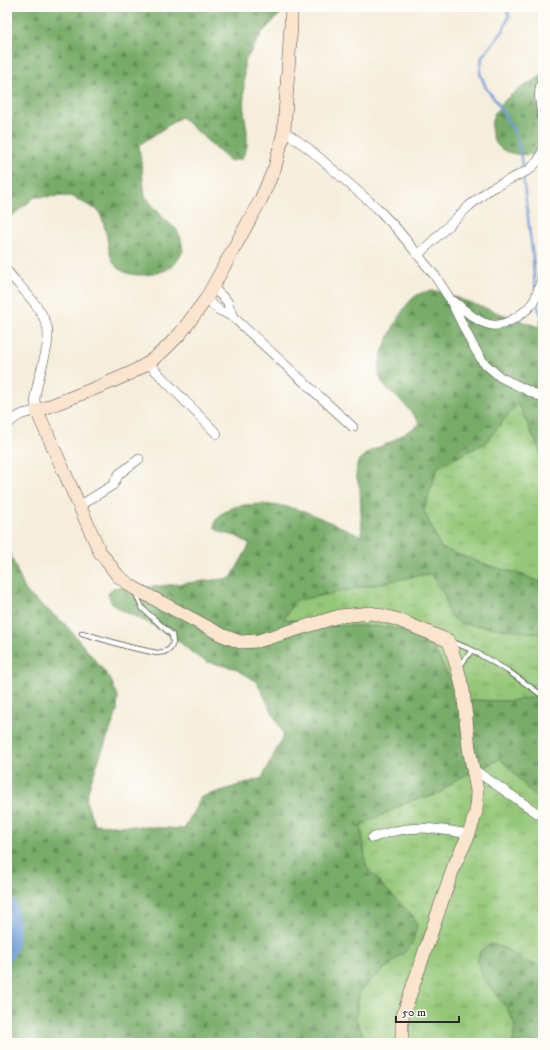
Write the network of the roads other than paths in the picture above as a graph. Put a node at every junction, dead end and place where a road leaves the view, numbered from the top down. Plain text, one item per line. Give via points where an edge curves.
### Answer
1 (291, 7) edge
2 (543, 77) edge
3 (543, 119) edge
4 (284, 130) junction
5 (543, 150) edge
6 (418, 255) junction
7 (7, 271) edge
8 (543, 276) edge
9 (209, 293) junction
10 (450, 299) junction
11 (233, 317) junction
12 (148, 363) junction
13 (543, 398) edge
14 (36, 411) junction
15 (7, 425) edge
16 (353, 427) dead end
17 (217, 434) dead end
18 (139, 459) dead end
19 (79, 506) junction
20 (134, 588) junction
21 (82, 633) dead end
22 (449, 641) junction
23 (472, 650) junction
24 (458, 670) junction
25 (543, 696) edge
26 (473, 769) junction
27 (543, 817) edge
28 (469, 834) junction
29 (372, 838) dead end
30 (402, 1043) edge

1 - 4 street
2 - 3 street via 539,90
4 - 6 street via 378,208
4 - 9 street via 275,167 261,199
5 - 6 street via 538,161 529,170 490,189
6 - 10 street
7 - 14 street via 39,310 47,324 48,340 35,400
8 - 10 street via 535,299 526,311 498,325 478,320
9 - 11 street via 219,310
9 - 11 street via 227,301
9 - 12 street via 180,334
10 - 13 street via 483,362 500,377
11 - 16 street
12 - 14 street via 101,386
12 - 17 street
14 - 15 street via 17,416
14 - 19 street
18 - 19 street via 119,474 113,485
19 - 20 street via 108,564 118,576
20 - 21 lane via 143,609 172,635 173,643 170,649 157,653
20 - 22 street via 240,642 258,641 340,616 371,613 396,619
22 - 23 lane
22 - 24 street
23 - 24 lane
23 - 25 lane
24 - 26 street
26 - 27 street
26 - 28 street via 477,791 476,812
28 - 29 street via 431,827 408,828
28 - 30 street via 454,866 402,1018

